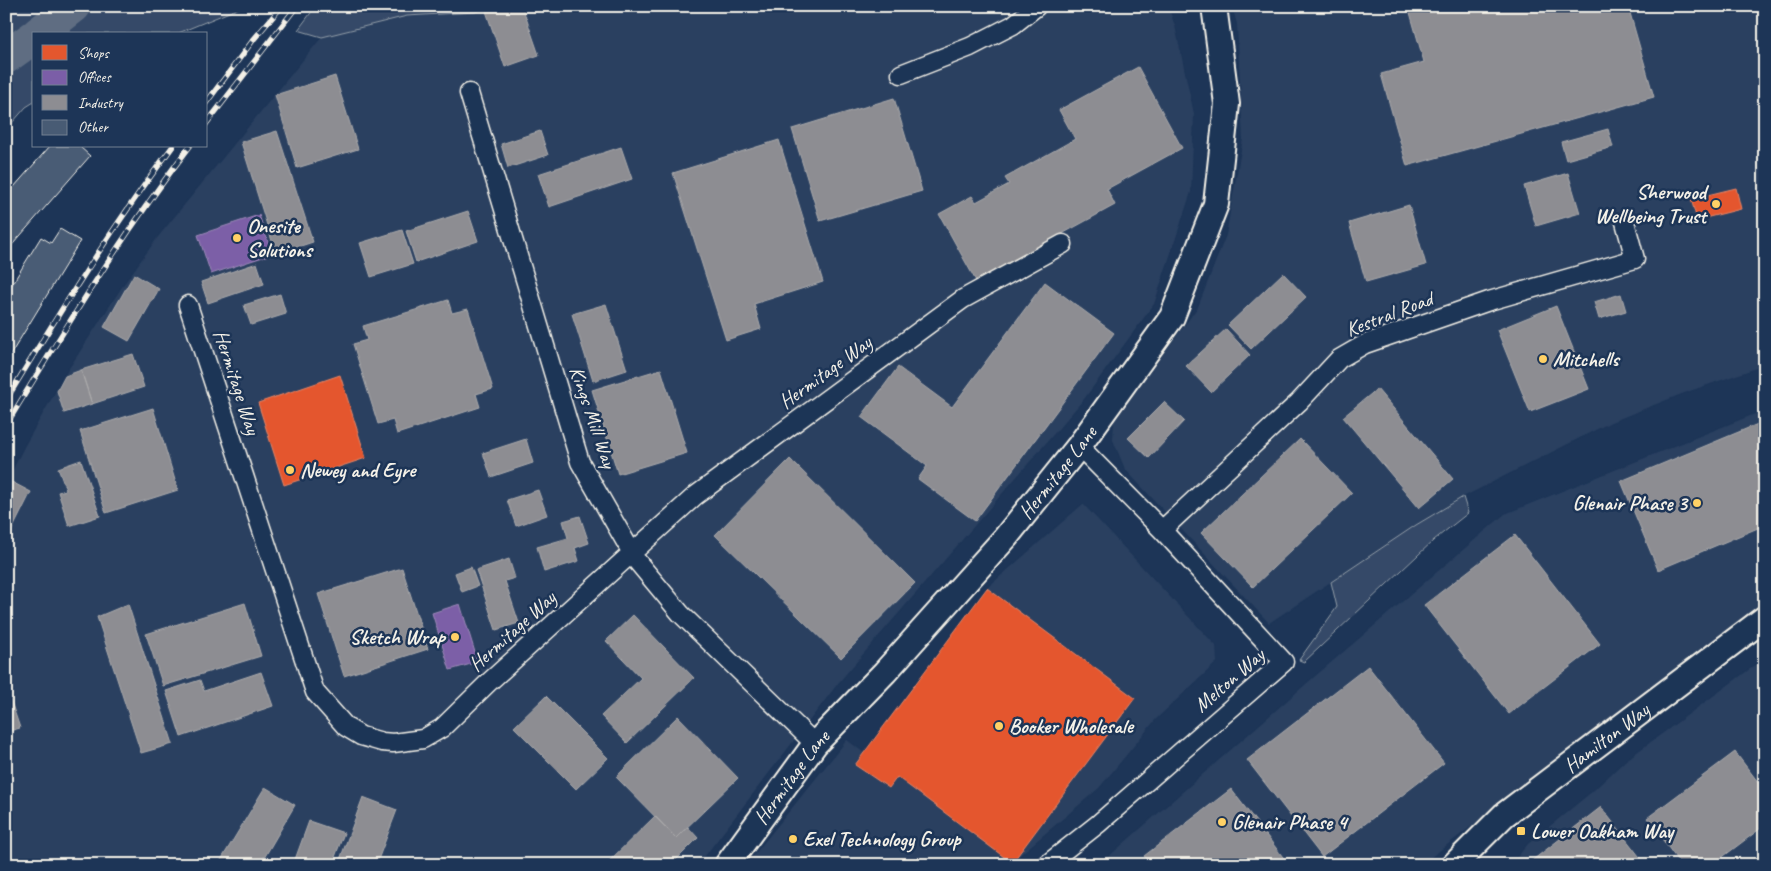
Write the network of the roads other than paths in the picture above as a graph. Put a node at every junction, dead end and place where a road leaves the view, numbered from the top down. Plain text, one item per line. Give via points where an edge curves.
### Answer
1 (1037, 6) edge
2 (1214, 6) edge
3 (901, 74) dead end
4 (468, 93) dead end
5 (1624, 222) dead end
6 (1063, 244) dead end
7 (188, 305) dead end
8 (1080, 446) junction
9 (1162, 530) junction
10 (632, 553) junction
11 (1765, 618) edge
12 (815, 744) junction
13 (727, 865) edge
14 (1046, 865) edge
15 (1454, 865) edge

1 - 3 street via 1013,26
2 - 8 street, Hermitage Lane via 1227,104 1216,204 1172,317
4 - 10 street, Kings Mill Way via 580,462
5 - 9 street, Kestral Road via 1635,260 1490,301 1365,344 1339,359 1299,402
6 - 10 street, Hermitage Way via 963,299 695,496
7 - 10 street, Hermitage Way via 315,692 346,727 361,736 382,742 408,742 423,739 442,728
8 - 9 street, Melton Way
8 - 12 street, Hermitage Lane via 1006,537 885,672
9 - 14 street, Melton Way via 1284,662 1098,824
10 - 12 street, Kings Mill Way via 681,614
11 - 15 street, Hamilton Way via 1504,815
12 - 13 street, Hermitage Lane

